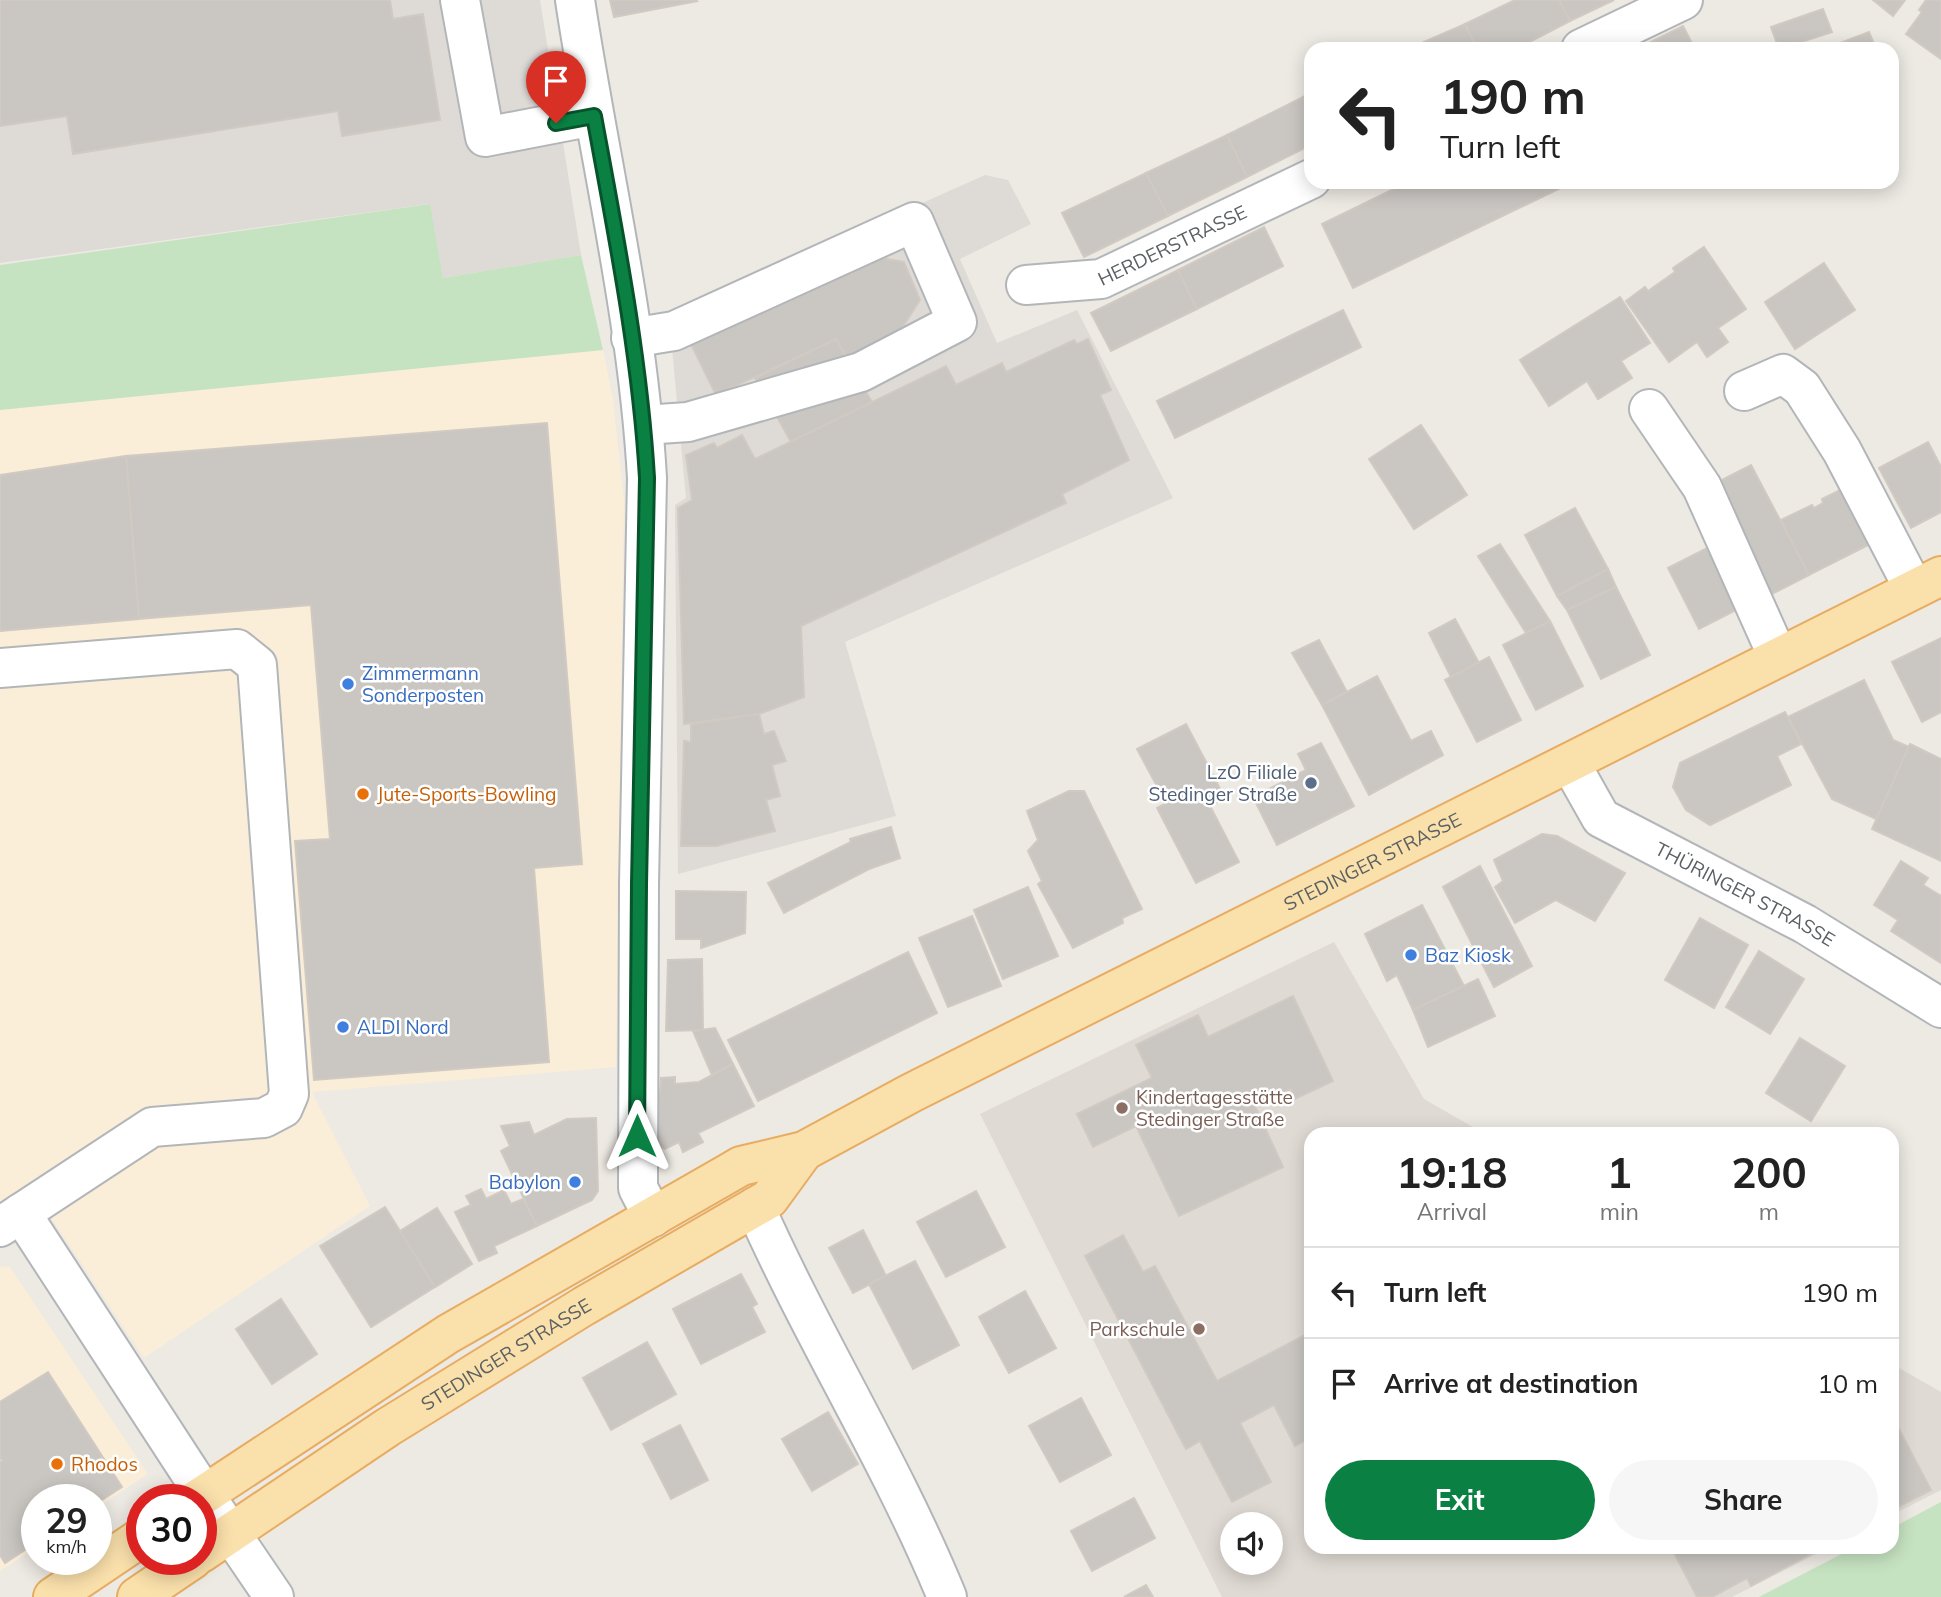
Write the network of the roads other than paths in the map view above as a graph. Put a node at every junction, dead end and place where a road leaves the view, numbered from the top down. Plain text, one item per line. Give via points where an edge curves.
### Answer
1 (460, 0) edge
2 (575, 0) edge
3 (1683, 0) edge
4 (1596, 42) edge
5 (594, 116) junction
6 (1304, 181) edge
7 (1026, 285) dead end
8 (631, 338) junction
9 (1744, 391) dead end
10 (1649, 409) dead end
11 (644, 425) junction
12 (1928, 582) edge
13 (1778, 657) junction
14 (0, 668) edge
15 (1570, 762) junction
16 (1941, 1008) edge
17 (804, 1151) junction
18 (755, 1208) junction
19 (653, 1217) junction
20 (10, 1220) edge
21 (673, 1255) junction
22 (191, 1484) edge
23 (217, 1486) edge
24 (217, 1542) edge
25 (217, 1544) edge
26 (126, 1548) edge
27 (169, 1575) edge
28 (53, 1597) edge
29 (137, 1597) edge
30 (274, 1597) edge
31 (947, 1597) edge

1 - 5 street via 485,137
2 - 5 street
3 - 4 street
5 - 8 street
6 - 7 street, HERDERSTRASSE via 1101,279
8 - 11 street
8 - 11 street via 674,331 914,222 957,322 861,372 688,422
9 - 12 street via 1783,373 1802,388
10 - 13 street via 1702,487
11 - 19 street via 638,1188
12 - 13 main road, STEDINGER STRASSE
13 - 15 main road, STEDINGER STRASSE
14 - 20 street via 237,649 257,665 289,1094 283,1108 264,1118 152,1127
15 - 16 street, THÜRINGER STRASSE via 1601,818 1804,924
15 - 17 main road, STEDINGER STRASSE
17 - 18 main road, STEDINGER STRASSE via 769,1199
17 - 19 main road, STEDINGER STRASSE via 741,1166
18 - 21 main road, STEDINGER STRASSE
18 - 31 street via 911,1516
19 - 21 main road
19 - 23 main road, STEDINGER STRASSE via 448,1334
20 - 22 street
21 - 24 main road, STEDINGER STRASSE via 388,1427
25 - 30 street
26 - 28 main road
27 - 29 main road

